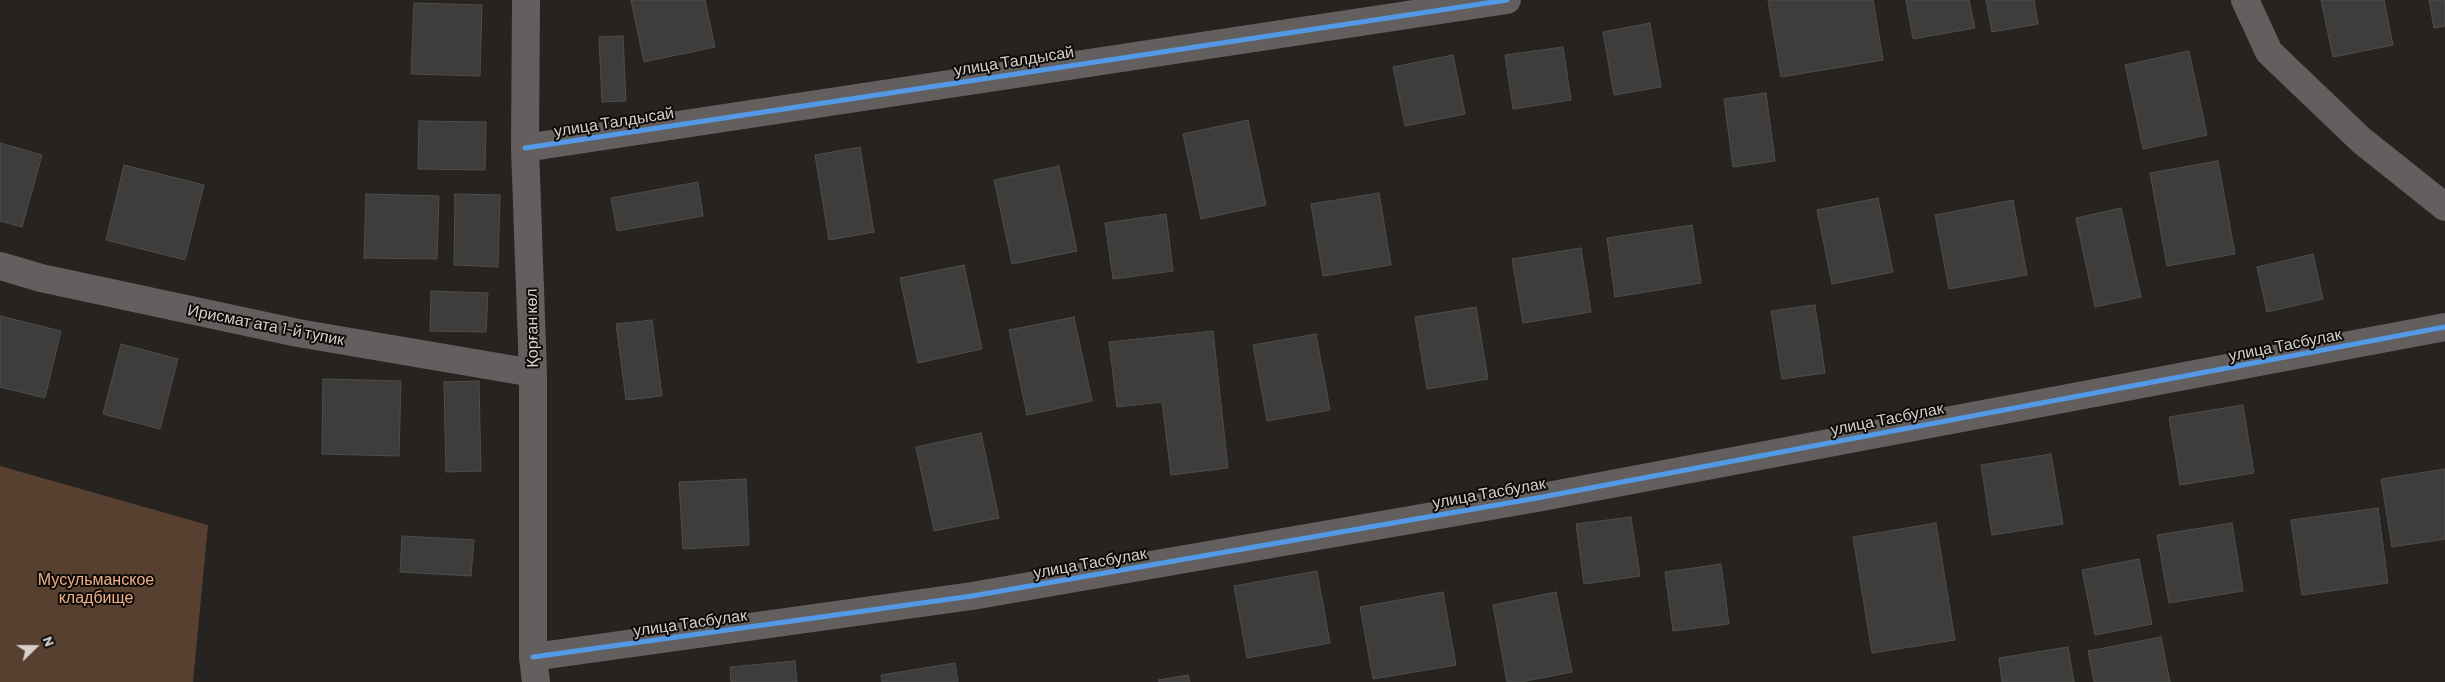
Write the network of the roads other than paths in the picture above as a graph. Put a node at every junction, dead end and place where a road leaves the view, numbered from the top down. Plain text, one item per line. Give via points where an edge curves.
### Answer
1 (526, 0) edge
2 (1507, 0) edge
3 (2246, 0) edge
4 (525, 148) junction
5 (2445, 207) edge
6 (0, 266) edge
7 (2445, 328) edge
8 (533, 373) junction
9 (535, 670) edge

1 - 4 street, Қорған көл
2 - 4 street, улица Талдысай
3 - 5 street via 2269,52 2361,140
4 - 8 street, Қорған көл
6 - 8 street, Ирисмат ата 1-й тупик via 298,333
7 - 9 street, улица Тасбулак via 1547,496
8 - 9 street, Қорған көл

